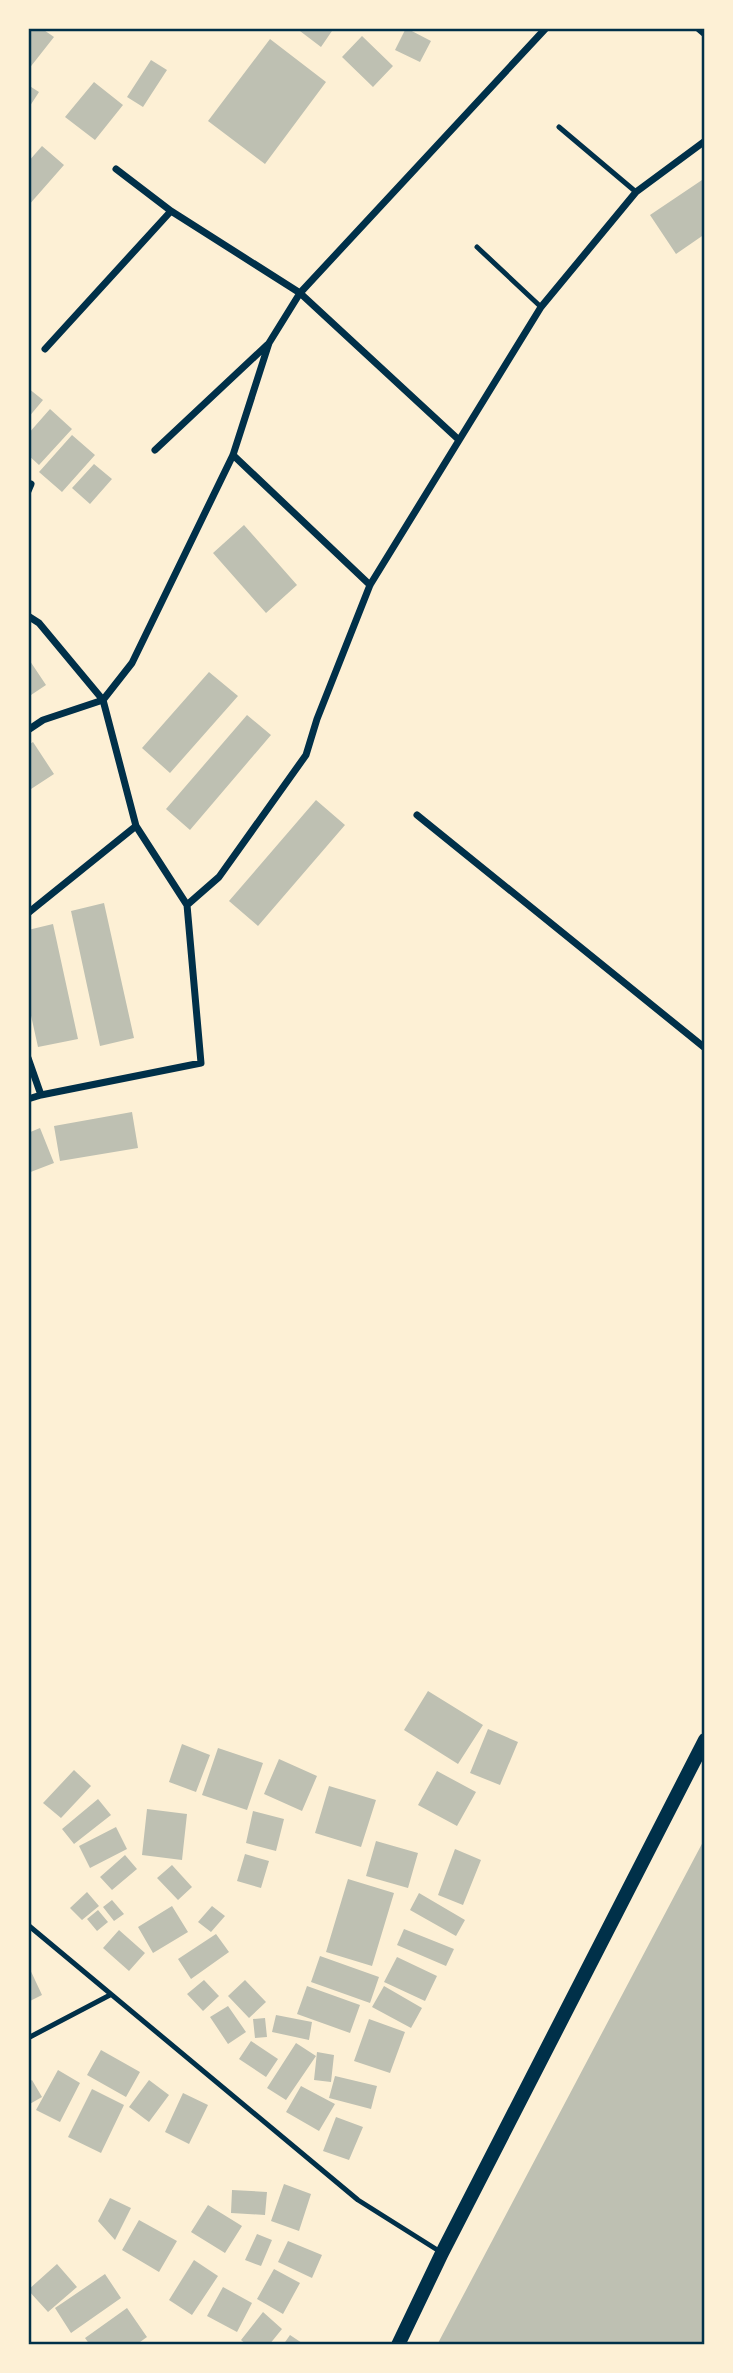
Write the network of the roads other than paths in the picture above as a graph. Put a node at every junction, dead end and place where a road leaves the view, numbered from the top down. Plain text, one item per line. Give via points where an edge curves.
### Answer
1 (546, 28) edge
2 (698, 28) edge
3 (705, 34) edge
4 (559, 127) dead end
5 (705, 141) edge
6 (116, 169) dead end
7 (636, 192) junction
8 (171, 211) junction
9 (477, 247) dead end
10 (300, 293) junction
11 (541, 307) junction
12 (270, 343) junction
13 (45, 349) dead end
14 (459, 440) junction
15 (155, 450) dead end
16 (233, 455) junction
17 (370, 585) junction
18 (28, 616) edge
19 (103, 700) junction
20 (28, 730) edge
21 (417, 815) dead end
22 (136, 826) junction
23 (187, 905) junction
24 (28, 913) edge
25 (705, 1048) edge
26 (28, 1058) edge
27 (41, 1095) junction
28 (28, 1099) edge
29 (705, 1740) edge
30 (28, 1925) edge
31 (110, 1995) junction
32 (28, 2038) edge
33 (442, 2253) junction
34 (398, 2345) edge

1 - 10 street
2 - 3 street
4 - 7 lane
5 - 7 street
6 - 8 street
7 - 11 street
8 - 10 street
8 - 13 street
9 - 11 lane
10 - 12 street
10 - 14 street
11 - 14 street
12 - 15 street
12 - 16 street
14 - 17 street
16 - 17 street
16 - 19 street via 132,663
17 - 23 street via 306,755 219,877
18 - 19 street via 39,623
19 - 20 street via 43,720
19 - 22 street
21 - 25 street
22 - 23 street
22 - 24 street
23 - 27 street via 201,1063
26 - 27 street
27 - 28 street
29 - 33 main road
30 - 31 lane
31 - 32 lane
31 - 33 lane via 358,2200
33 - 34 main road

